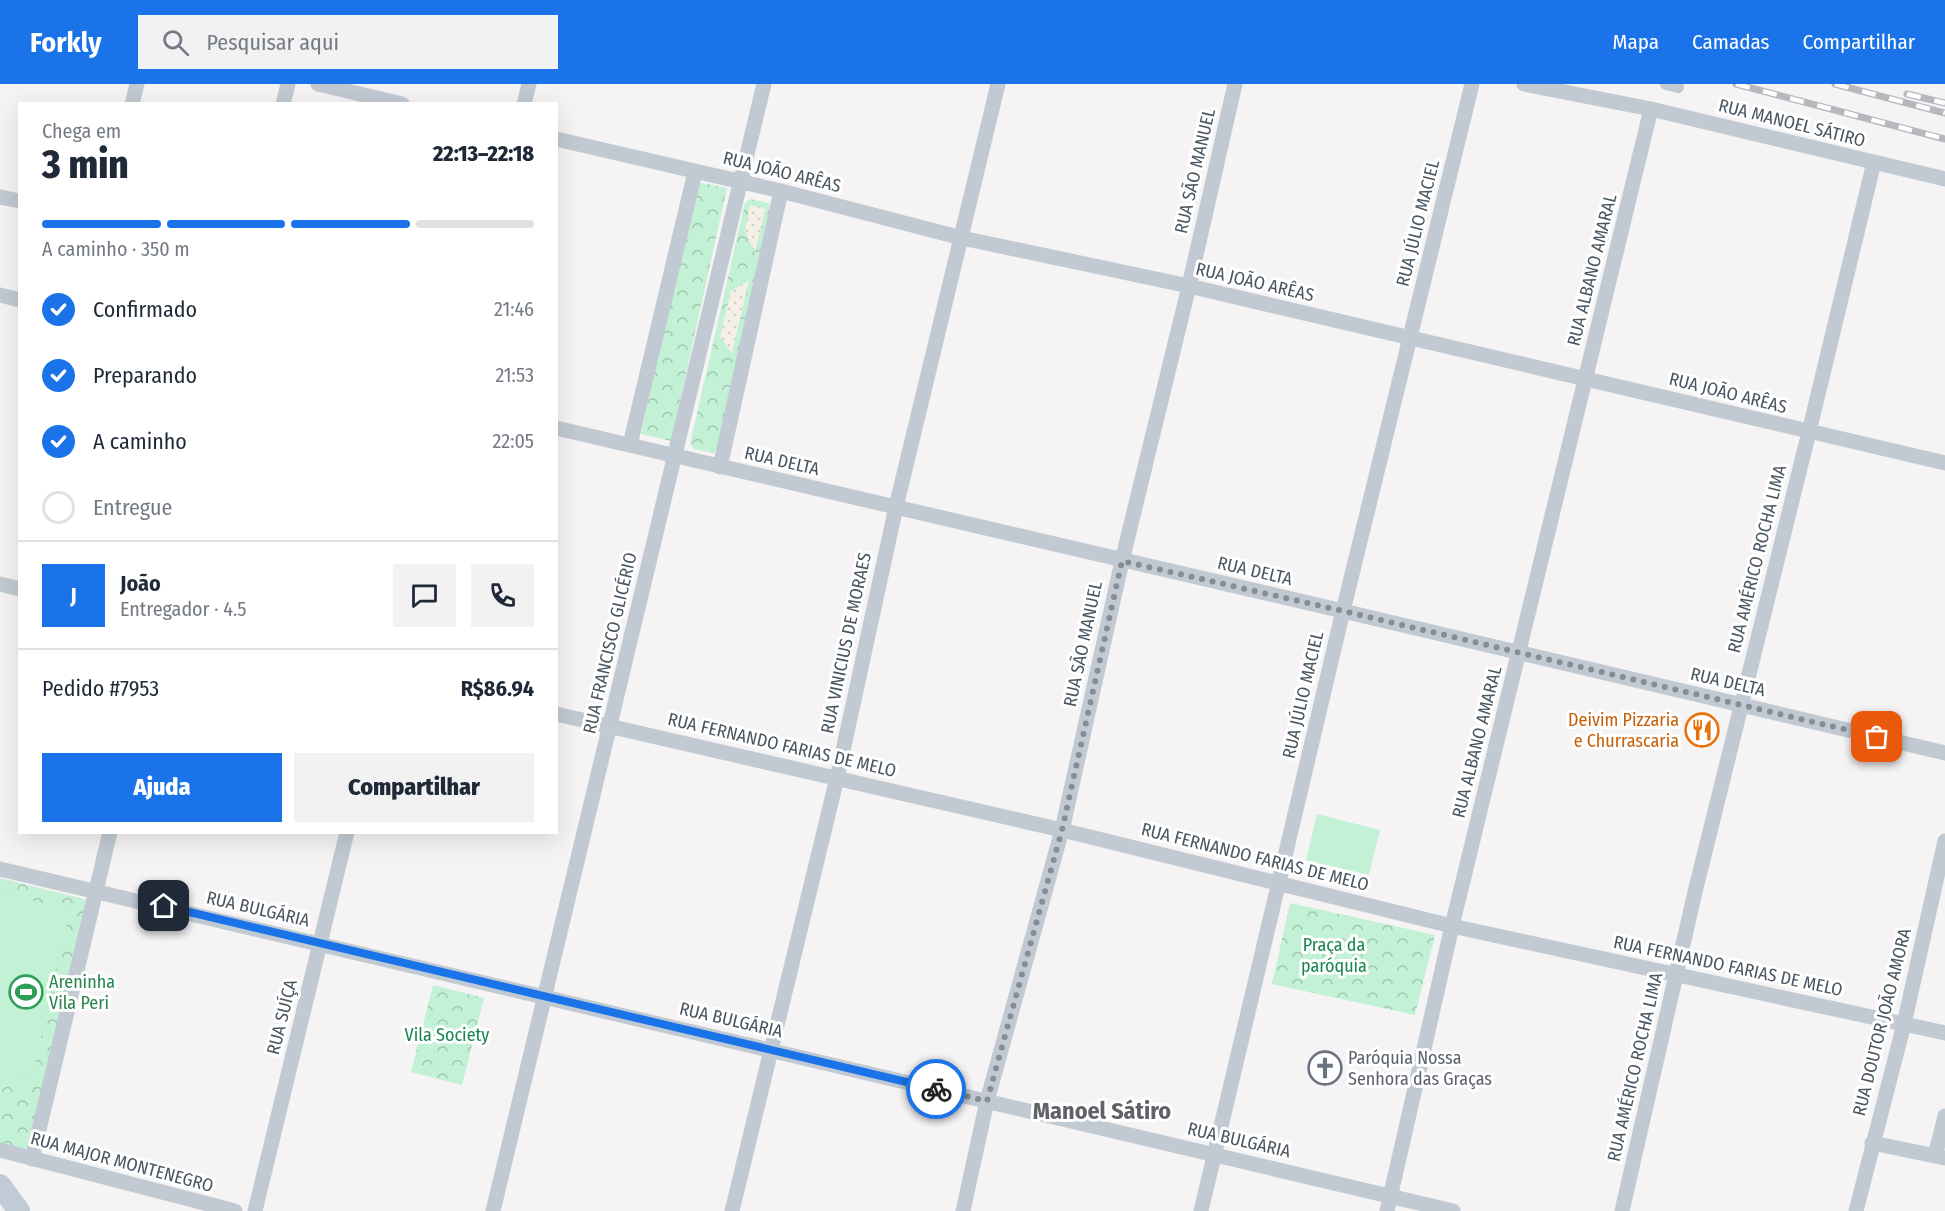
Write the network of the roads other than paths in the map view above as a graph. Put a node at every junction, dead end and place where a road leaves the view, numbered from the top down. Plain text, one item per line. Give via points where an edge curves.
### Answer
1 (137, 84) edge
2 (288, 84) edge
3 (318, 84) edge
4 (529, 84) edge
5 (764, 84) edge
6 (998, 84) edge
7 (1235, 84) edge
8 (1472, 84) edge
9 (1524, 84) edge
10 (132, 102) edge
11 (284, 102) edge
12 (394, 102) edge
13 (524, 102) edge
14 (1651, 109) junction
15 (558, 139) edge
16 (1874, 162) junction
17 (695, 172) junction
18 (1945, 179) edge
19 (741, 182) junction
20 (781, 191) junction
21 (0, 196) edge
22 (18, 200) edge
23 (962, 238) junction
24 (1189, 286) junction
25 (0, 295) edge
26 (18, 300) edge
27 (1411, 338) junction
28 (1586, 378) junction
29 (558, 428) edge
30 (1809, 432) junction
31 (630, 446) junction
32 (675, 456) junction
33 (1945, 463) edge
34 (720, 467) junction
35 (896, 507) junction
36 (1122, 561) junction
37 (0, 584) edge
38 (18, 588) edge
39 (1343, 611) junction
40 (1519, 652) junction
41 (1740, 705) junction
42 (558, 714) edge
43 (610, 726) junction
44 (1945, 753) edge
45 (837, 778) junction
46 (1062, 830) junction
47 (110, 834) edge
48 (346, 834) edge
49 (1945, 841) edge
50 (0, 869) edge
51 (1279, 884) junction
52 (97, 891) junction
53 (1452, 926) junction
54 (320, 943) junction
55 (1677, 975) junction
56 (545, 996) junction
57 (1904, 1024) junction
58 (1945, 1033) edge
59 (771, 1050) junction
60 (987, 1101) junction
61 (1945, 1116) edge
62 (1872, 1143) junction
63 (0, 1149) edge
64 (1214, 1154) junction
65 (1940, 1157) edge
66 (32, 1159) junction
67 (0, 1185) edge
68 (1388, 1204) edge
69 (19, 1211) edge
70 (235, 1211) edge
71 (255, 1211) edge
72 (493, 1211) edge
73 (732, 1211) edge
74 (963, 1211) edge
75 (1201, 1211) edge
76 (1453, 1211) edge
77 (1622, 1211) edge
78 (1856, 1211) edge

1 - 10 street
2 - 11 street
3 - 12 street
4 - 13 street
5 - 19 street, RUA FRANCISCO GLICÉRIO
6 - 23 street, RUA VINICIUS DE MORAES
7 - 24 street, RUA SÃO MANUEL
8 - 27 street, RUA JÚLIO MACIEL
9 - 14 street, RUA MANOEL SÁTIRO
14 - 16 street, RUA MANOEL SÁTIRO
14 - 28 street, RUA ALBANO AMARAL
15 - 17 street, RUA JOÃO ARÊAS
16 - 18 street, RUA MANOEL SÁTIRO
16 - 30 street, RUA AMÉRICO ROCHA LIMA
17 - 19 street, RUA JOÃO ARÊAS
17 - 31 street
19 - 20 street, RUA JOÃO ARÊAS
19 - 32 street, RUA FRANCISCO GLICÉRIO
20 - 23 street, RUA JOÃO ARÊAS
20 - 34 street
21 - 22 street
23 - 24 street, RUA JOÃO ARÊAS
23 - 35 street, RUA VINICIUS DE MORAES
24 - 27 street, RUA JOÃO ARÊAS
24 - 36 street, RUA SÃO MANUEL
25 - 26 street
27 - 28 street, RUA JOÃO ARÊAS
27 - 39 street, RUA JÚLIO MACIEL
28 - 30 street, RUA JOÃO ARÊAS
28 - 40 street, RUA ALBANO AMARAL
29 - 31 street, RUA DELTA
30 - 33 street, RUA JOÃO ARÊAS
30 - 41 street, RUA AMÉRICO ROCHA LIMA
31 - 32 street, RUA DELTA
32 - 34 street, RUA DELTA
32 - 43 street, RUA FRANCISCO GLICÉRIO
34 - 35 street, RUA DELTA
35 - 36 street, RUA DELTA
35 - 45 street, RUA VINICIUS DE MORAES
36 - 39 street, RUA DELTA
36 - 46 street, RUA SÃO MANUEL
37 - 38 street
39 - 40 street, RUA DELTA
39 - 51 street, RUA JÚLIO MACIEL
40 - 41 street, RUA DELTA
40 - 53 street, RUA ALBANO AMARAL
41 - 44 street, RUA DELTA
41 - 55 street, RUA AMÉRICO ROCHA LIMA
42 - 43 street, RUA FERNANDO FARIAS DE MELO
43 - 45 street, RUA FERNANDO FARIAS DE MELO
43 - 56 street, RUA FRANCISCO GLICÉRIO
45 - 46 street, RUA FERNANDO FARIAS DE MELO
45 - 59 street, RUA VINICIUS DE MORAES
46 - 51 street, RUA FERNANDO FARIAS DE MELO
46 - 60 street, RUA SÃO MANUEL
47 - 52 street
48 - 54 street, RUA SUÍÇA
49 - 57 street, RUA DOUTOR JOÃO AMORA
50 - 52 street, RUA BULGÁRIA
51 - 53 street, RUA FERNANDO FARIAS DE MELO
51 - 64 street, RUA JÚLIO MACIEL
52 - 54 street, RUA BULGÁRIA
52 - 66 street
53 - 55 street, RUA FERNANDO FARIAS DE MELO
53 - 68 street, RUA ALBANO AMARAL
54 - 56 street, RUA BULGÁRIA
54 - 71 street, RUA SUÍÇA
55 - 57 street, RUA FERNANDO FARIAS DE MELO
55 - 77 street, RUA AMÉRICO ROCHA LIMA
56 - 59 street, RUA BULGÁRIA
56 - 72 street, RUA FRANCISCO GLICÉRIO
57 - 58 street, RUA FERNANDO FARIAS DE MELO
57 - 62 street, RUA DOUTOR JOÃO AMORA
59 - 60 street, RUA BULGÁRIA
59 - 73 street, RUA VINICIUS DE MORAES
60 - 64 street, RUA BULGÁRIA
60 - 74 street, RUA SÃO MANUEL
61 - 65 street
62 - 65 street
62 - 78 street, RUA DOUTOR JOÃO AMORA
63 - 66 street, RUA MAJOR MONTENEGRO
64 - 68 street, RUA BULGÁRIA
64 - 75 street, RUA JÚLIO MACIEL
66 - 70 street, RUA MAJOR MONTENEGRO
67 - 69 main road
68 - 76 street, RUA BULGÁRIA

